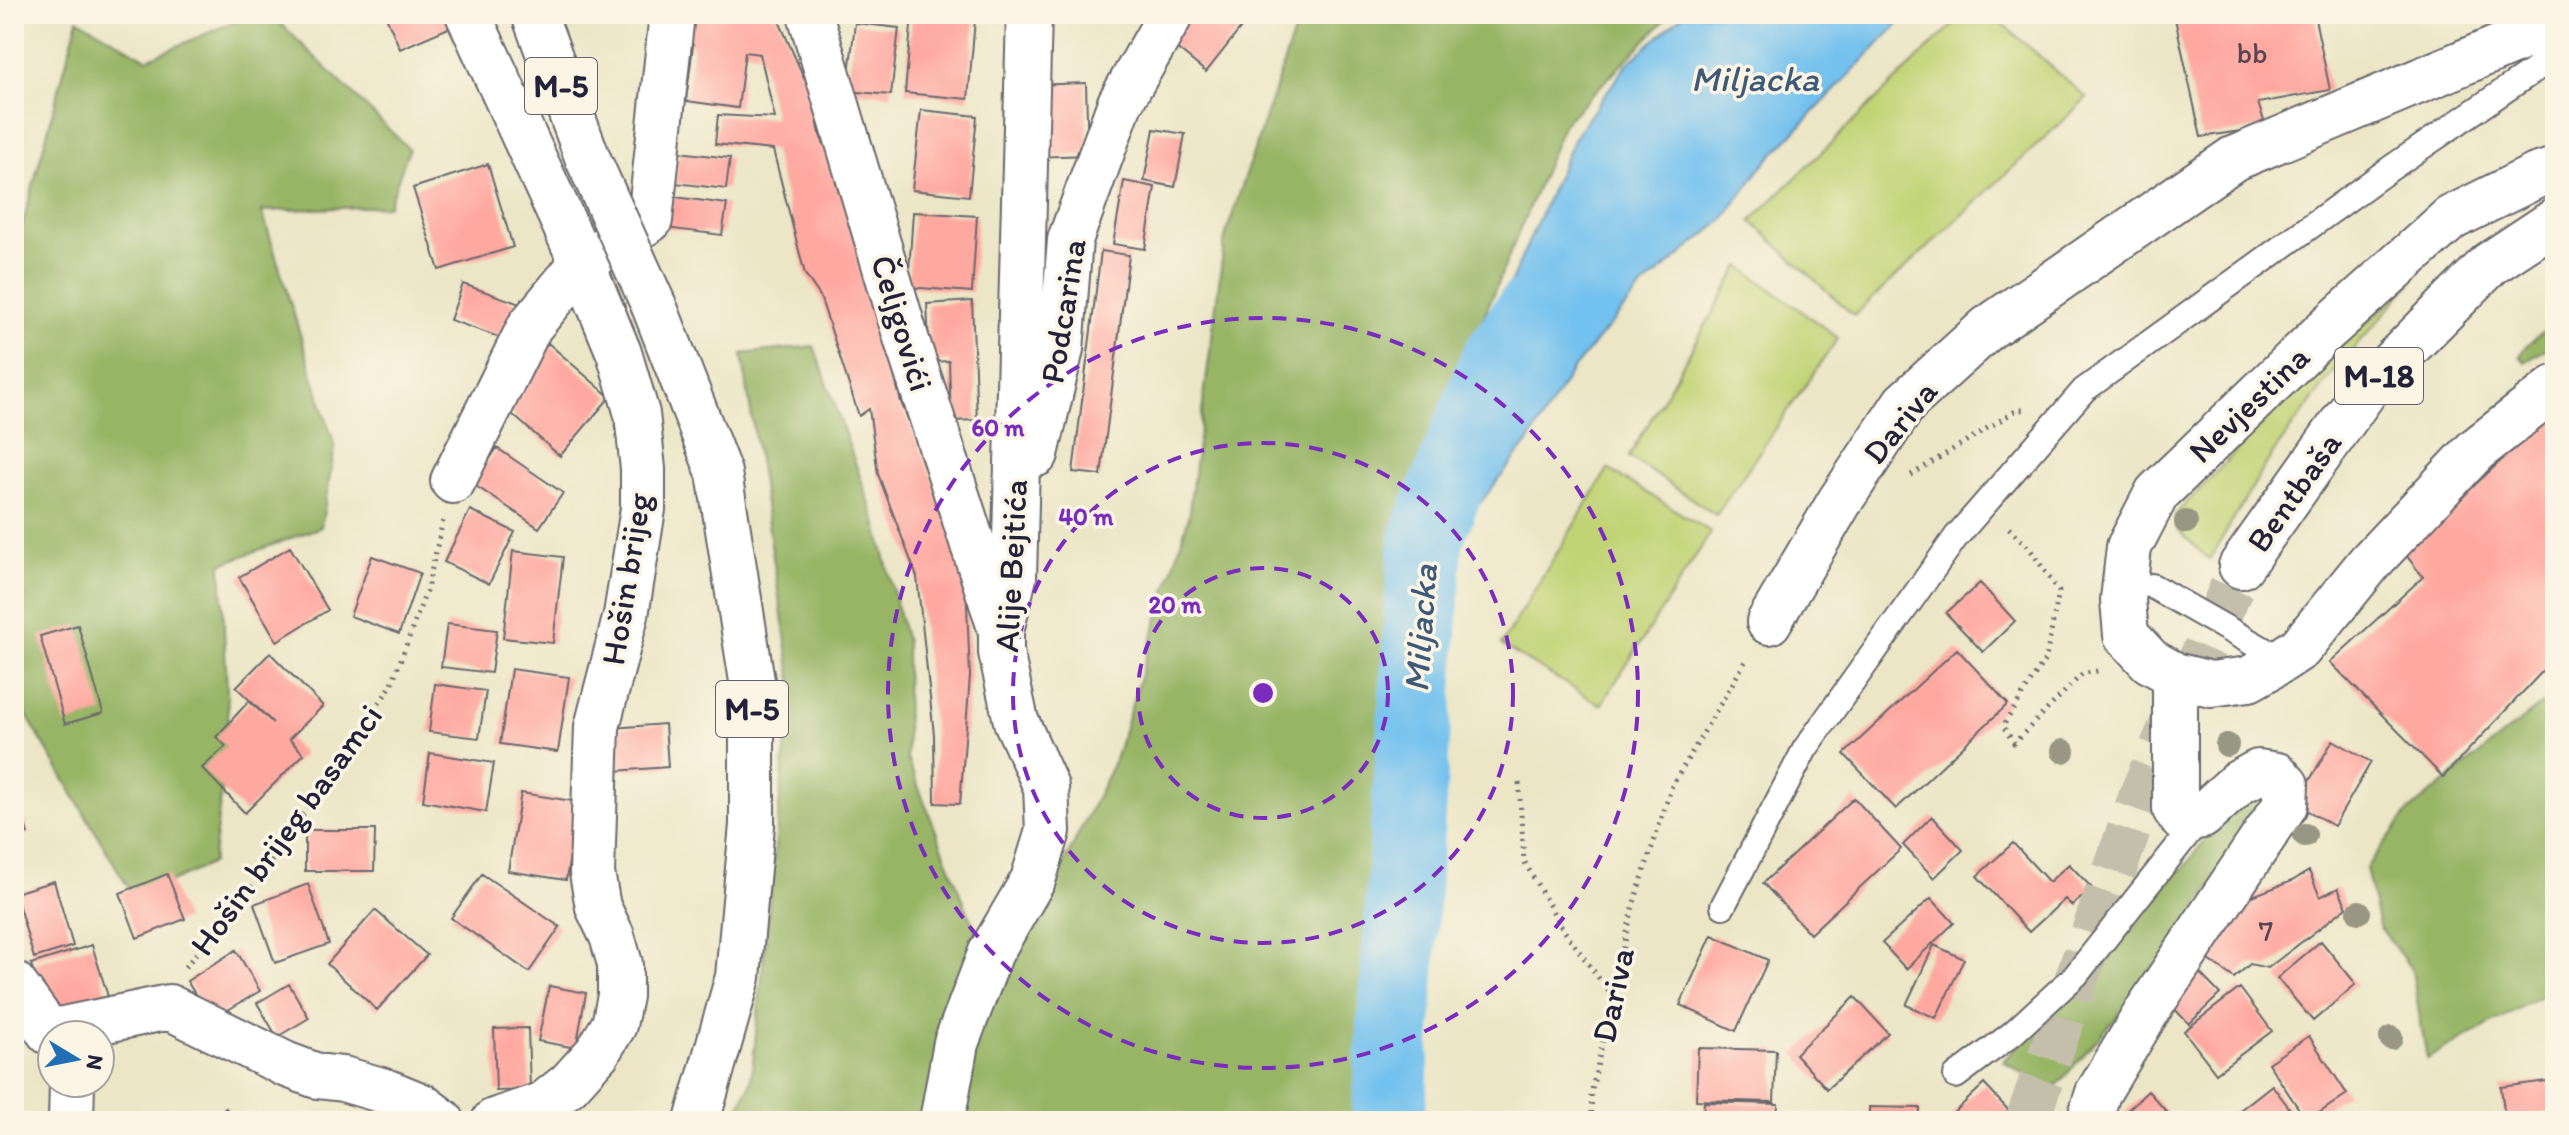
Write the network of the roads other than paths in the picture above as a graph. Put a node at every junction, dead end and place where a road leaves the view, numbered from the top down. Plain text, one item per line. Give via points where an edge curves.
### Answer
1 (468, 14) edge
2 (534, 14) edge
3 (672, 14) edge
4 (810, 14) edge
5 (1029, 14) edge
6 (1171, 14) edge
7 (2555, 24) edge
8 (2555, 56) edge
9 (2555, 170) edge
10 (2555, 221) edge
11 (582, 263) junction
12 (2555, 388) edge
13 (453, 481) road end
14 (2241, 566) tunnel mouth
15 (1014, 577) junction
16 (2152, 586) dead end
17 (1769, 622) road end
18 (1001, 631) junction
19 (2282, 660) junction
20 (2162, 668) junction
21 (2202, 816) junction
22 (1723, 906) dead end
23 (14, 984) edge
24 (39, 1019) edge
25 (116, 1020) edge
26 (956, 1043) junction
27 (1956, 1076) dead end
28 (72, 1099) edge
29 (561, 1102) edge
30 (71, 1121) edge
31 (442, 1121) edge
32 (494, 1121) edge
33 (697, 1121) edge
34 (942, 1121) edge
35 (965, 1121) edge
36 (2089, 1121) edge

1 - 11 street, Hošin brijeg
2 - 33 street, M-5, bridge via 588,159 654,306 719,473 752,681 752,825 738,977
3 - 11 street via 650,220
4 - 18 street, Čeljgovići via 907,341
5 - 15 street, Alije Bejtića
6 - 15 street, Podcarina via 1120,103 1070,240 1061,349
7 - 17 street, Dariva via 2233,159 1988,328 1905,403
8 - 22 lane via 2084,390 1956,537 1805,749
9 - 20 street, Nevjestina via 2451,218 2157,493 2129,547 2123,600 2126,635
10 - 14 street, Bentbaša / M-18 via 2490,264 2367,388
11 - 13 street via 530,326
11 - 29 street, Hošin brijeg via 637,414 643,509 626,615 597,727 592,873 598,907 620,964 620,996 609,1034
12 - 19 street via 2476,450 2370,562 2300,648
15 - 18 street, Alije Bejtića
16 - 19 lane
18 - 26 street, Alije Bejtića via 1016,721 1046,787 1048,831 1033,880 991,952
19 - 20 street via 2249,679 2211,684
20 - 21 street via 2175,809 2183,820
21 - 27 lane via 2076,975
21 - 36 street via 2258,772 2277,775 2286,785 2285,805 2149,1008 2098,1093
23 - 24 street
25 - 31 street via 169,1007 285,1064 388,1092
26 - 34 street, Alije Bejtića
26 - 35 street, Alije Bejtića
28 - 30 street
29 - 32 street, Hošin brijeg

